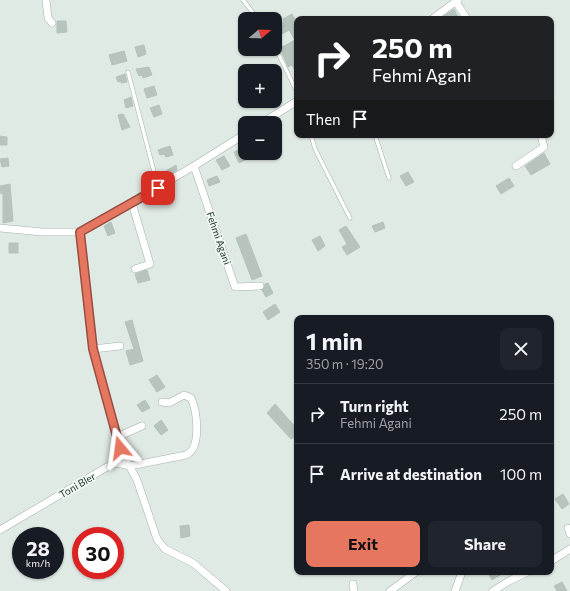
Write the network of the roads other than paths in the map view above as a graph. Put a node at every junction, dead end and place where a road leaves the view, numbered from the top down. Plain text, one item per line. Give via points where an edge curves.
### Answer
1 (46, 0) edge
2 (243, 0) edge
3 (457, 1) edge
4 (252, 12) edge
5 (436, 16) edge
6 (465, 16) edge
7 (52, 23) dead end
8 (279, 56) edge
9 (128, 72) dead end
10 (294, 86) edge
11 (294, 103) edge
12 (273, 116) edge
13 (238, 138) edge
14 (312, 138) edge
15 (376, 138) edge
16 (541, 138) edge
17 (194, 166) junction
18 (516, 166) dead end
19 (389, 178) dead end
20 (158, 188) junction
21 (132, 202) junction
22 (350, 218) dead end
23 (0, 228) edge
24 (80, 232) junction
25 (135, 269) dead end
26 (260, 286) dead end
27 (120, 346) dead end
28 (93, 349) junction
29 (162, 402) dead end
30 (142, 426) dead end
31 (117, 437) junction
32 (124, 456) junction
33 (117, 463) junction
34 (130, 466) junction
35 (0, 530) edge
36 (570, 550) edge
37 (554, 559) edge
38 (412, 575) edge
39 (461, 575) edge
40 (522, 575) edge
41 (226, 591) edge
42 (390, 591) edge
43 (455, 591) edge
44 (493, 591) edge

1 - 7 street via 48,18
2 - 4 lane
3 - 5 street
3 - 6 street
8 - 10 lane
9 - 20 lane
11 - 12 street
13 - 17 street
14 - 22 lane
15 - 19 lane
16 - 18 street via 544,147
17 - 20 street
17 - 26 street, Fehmi Agani via 235,287
20 - 21 street
21 - 24 street
21 - 25 street via 150,264
23 - 24 street
24 - 28 street
27 - 28 street
28 - 31 street
29 - 34 street via 168,403 184,395 191,398 197,421 192,450 186,455
30 - 31 street
31 - 32 street
32 - 33 street, Toni Bler
32 - 34 street
33 - 34 street
33 - 35 street, Toni Bler
34 - 41 street via 157,539 162,546 193,563
36 - 37 street
38 - 42 street
39 - 43 street
40 - 44 street

